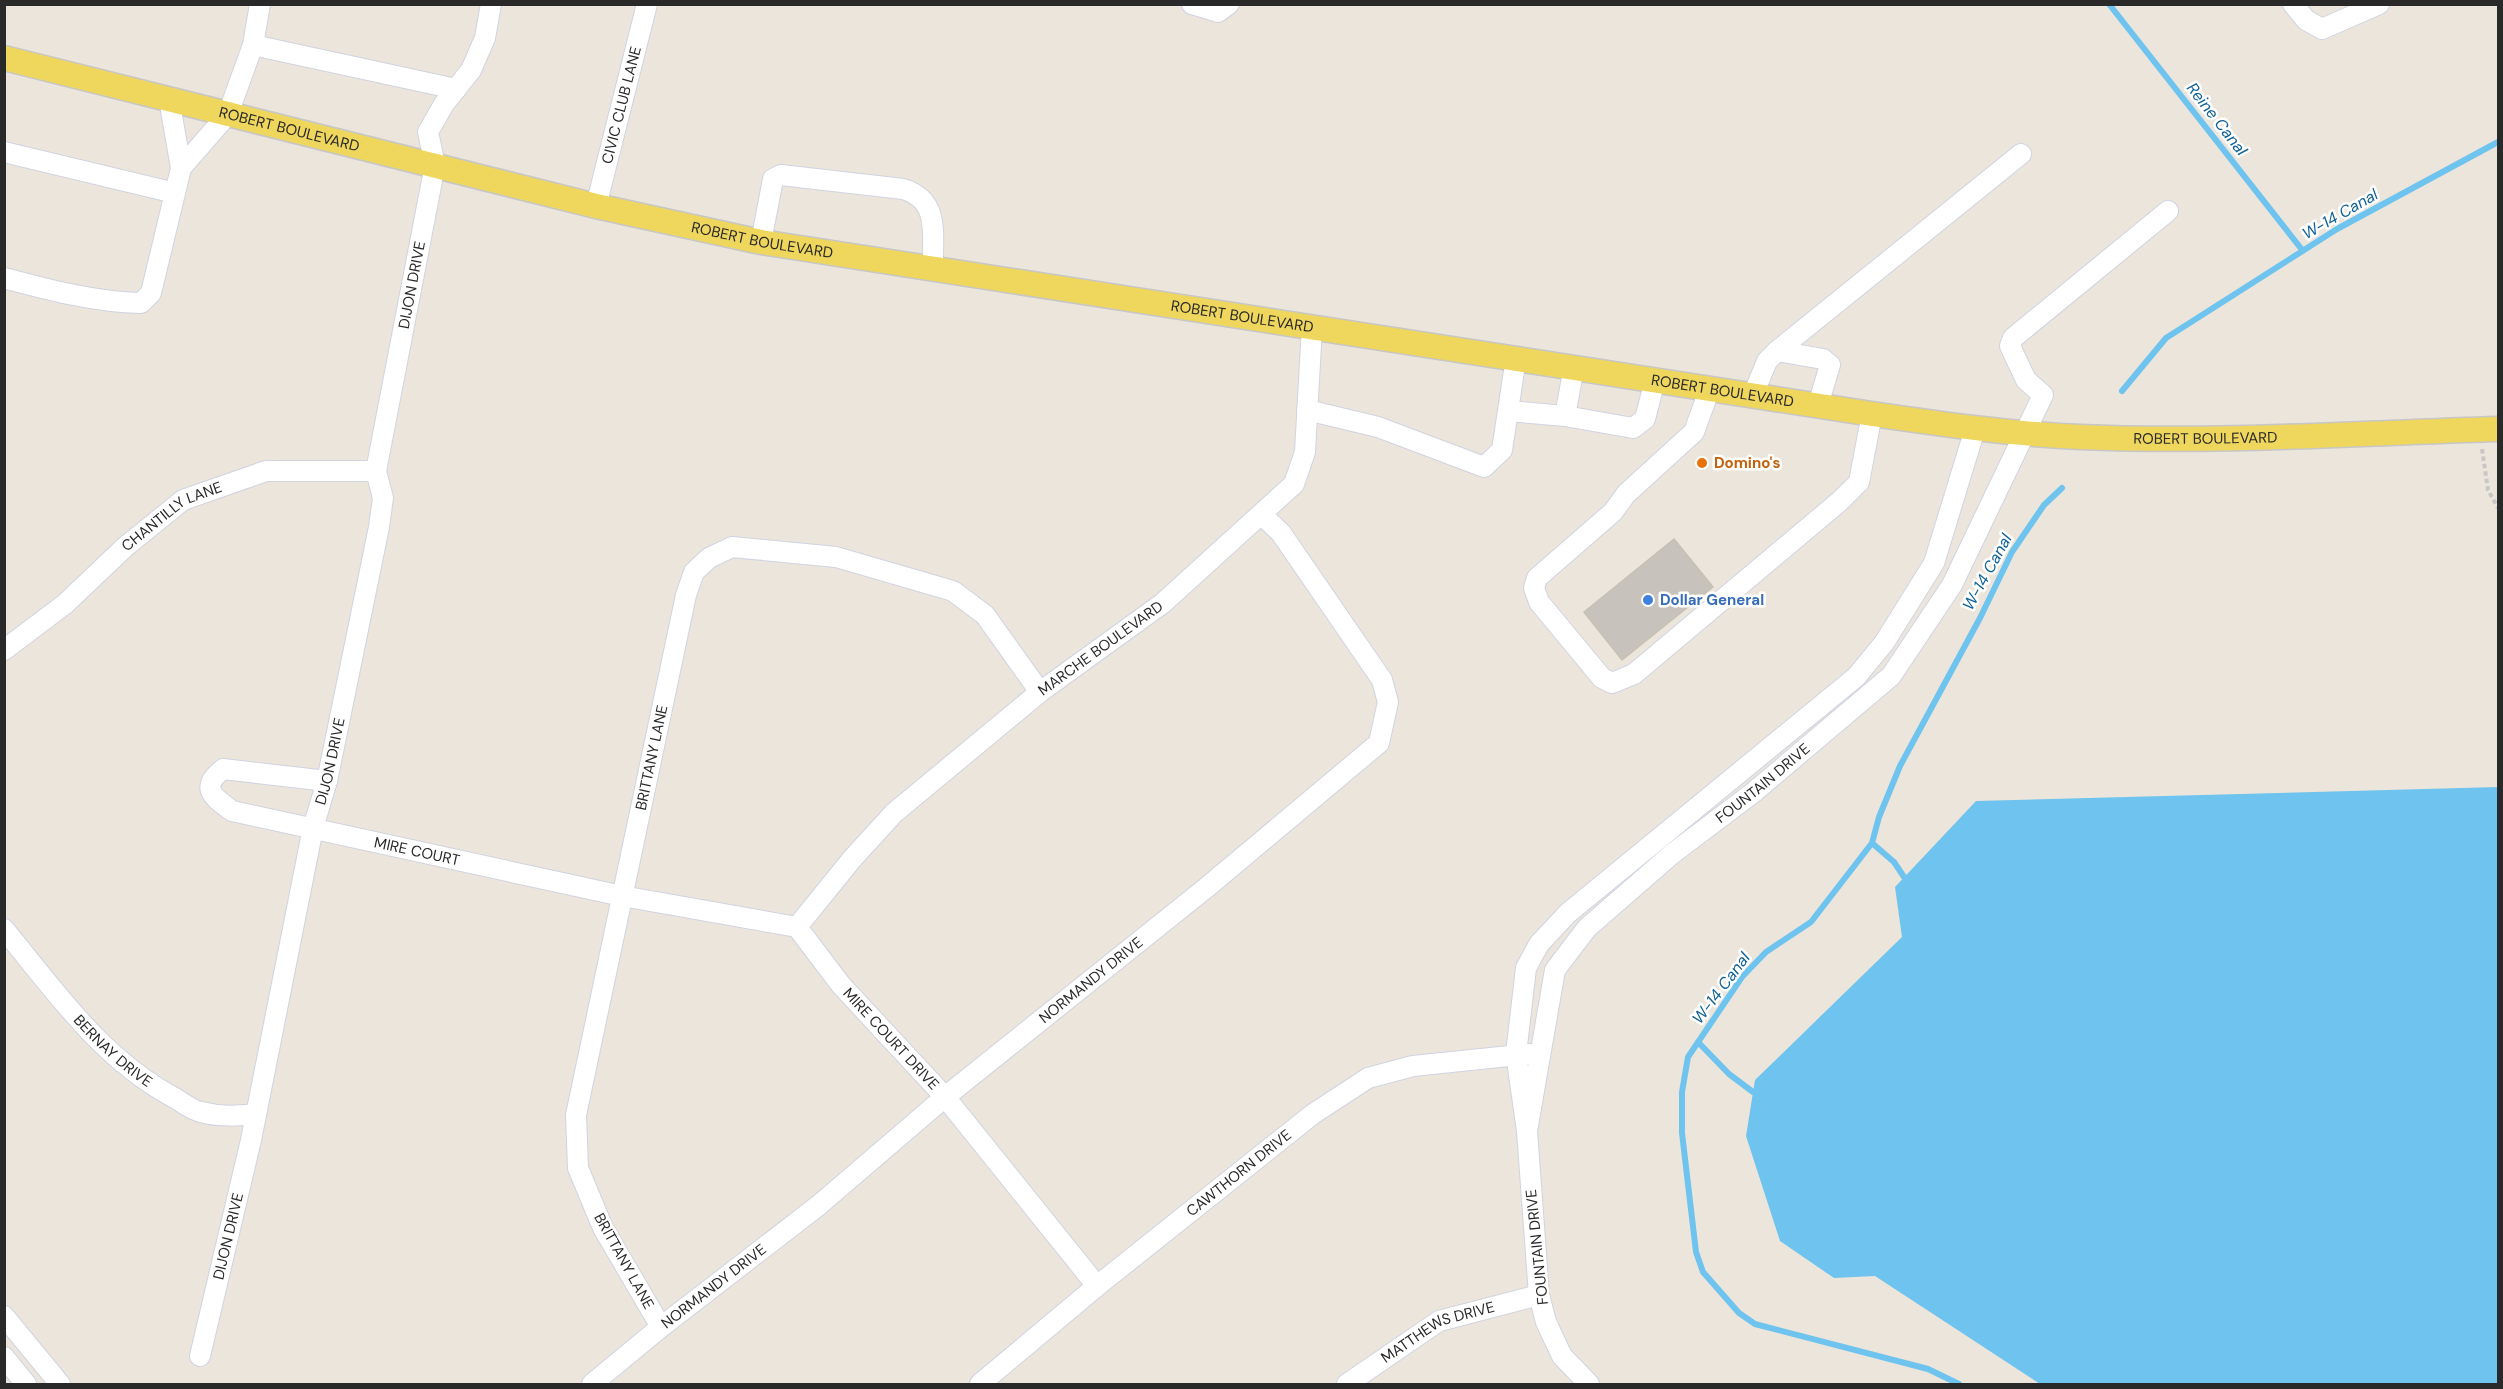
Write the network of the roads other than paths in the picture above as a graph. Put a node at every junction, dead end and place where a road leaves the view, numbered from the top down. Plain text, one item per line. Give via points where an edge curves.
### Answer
1 (260, 4) edge
2 (491, 4) edge
3 (647, 4) edge
4 (1192, 4) edge
5 (2293, 4) edge
6 (2379, 4) edge
7 (1222, 7) edge
8 (253, 45) junction
9 (4, 58) edge
10 (456, 89) junction
11 (170, 99) junction
12 (228, 114) junction
13 (4, 152) edge
14 (2021, 154) dead end
15 (435, 165) junction
16 (181, 168) junction
17 (175, 193) junction
18 (596, 206) junction
19 (2168, 211) dead end
20 (761, 242) junction
21 (933, 268) junction
22 (4, 278) edge
23 (1312, 327) junction
24 (1777, 351) junction
25 (1516, 358) junction
26 (1574, 367) junction
27 (1655, 380) junction
28 (1710, 388) junction
29 (1753, 395) junction
30 (1818, 405) junction
31 (1307, 410) junction
32 (1509, 411) junction
33 (1872, 414) junction
34 (1564, 416) junction
35 (1975, 429) junction
36 (2489, 429) edge
37 (2024, 433) junction
38 (376, 471) junction
39 (1262, 515) junction
40 (1930, 571) junction
41 (1952, 585) junction
42 (4, 650) edge
43 (1040, 692) junction
44 (327, 781) junction
45 (313, 828) junction
46 (1636, 857) junction
47 (1649, 873) junction
48 (622, 896) junction
49 (797, 927) junction
50 (4, 928) edge
51 (1516, 1054) junction
52 (1540, 1054) junction
53 (945, 1097) junction
54 (256, 1114) junction
55 (1527, 1131) junction
56 (1097, 1286) junction
57 (1539, 1295) junction
58 (4, 1316) edge
59 (661, 1327) junction
60 (200, 1356) dead end
61 (4, 1357) edge
62 (26, 1384) edge
63 (60, 1384) edge
64 (592, 1384) edge
65 (980, 1384) edge
66 (1347, 1384) edge
67 (1589, 1384) edge

1 - 8 street
2 - 10 street via 485,39 471,70
3 - 18 street, CIVIC CLUB LANE
4 - 7 street
5 - 6 street via 2306,20 2322,29
8 - 10 street
8 - 12 street
9 - 11 main road, ROBERT BOULEVARD
10 - 15 street via 429,132
11 - 12 main road, ROBERT BOULEVARD
11 - 16 street
12 - 15 main road, ROBERT BOULEVARD
12 - 16 street
13 - 17 street
14 - 24 street
15 - 18 main road, ROBERT BOULEVARD
15 - 38 street, DIJON DRIVE
16 - 17 street
17 - 22 street via 151,293 141,303 59,292
18 - 20 main road, ROBERT BOULEVARD
19 - 37 street, FOUNTAIN DRIVE via 2013,338 2010,346 2026,380 2043,395
20 - 21 main road, ROBERT BOULEVARD
20 - 21 street via 773,179 781,175 903,189 917,194 932,216
21 - 23 main road, ROBERT BOULEVARD
23 - 25 main road, ROBERT BOULEVARD
23 - 31 street, MARCHE BOULEVARD
24 - 29 street via 1767,361
24 - 30 street via 1823,359 1830,365
25 - 26 main road, ROBERT BOULEVARD
25 - 32 street
26 - 27 main road, ROBERT BOULEVARD
26 - 34 street
27 - 28 main road, ROBERT BOULEVARD
27 - 34 street via 1645,419 1634,428
28 - 29 main road, ROBERT BOULEVARD
28 - 33 street via 1694,432 1626,494 1613,512 1537,578 1534,588 1539,602 1602,678 1612,683 1635,674 1859,482
29 - 30 main road, ROBERT BOULEVARD
30 - 33 main road, ROBERT BOULEVARD
31 - 32 street via 1378,427 1484,467 1502,450
31 - 39 street, MARCHE BOULEVARD via 1305,452 1294,484
32 - 34 street
33 - 35 main road, ROBERT BOULEVARD
35 - 37 main road, ROBERT BOULEVARD
35 - 40 street, FOUNTAIN DRIVE
36 - 37 main road, ROBERT BOULEVARD via 2183,439
37 - 41 street, FOUNTAIN DRIVE
38 - 42 street, CHANTILLY LANE via 266,471 183,500 125,547 65,604
38 - 44 street, DIJON DRIVE via 384,498
39 - 43 street, MARCHE BOULEVARD via 1163,603
39 - 53 street, NORMANDY DRIVE via 1281,533 1382,680 1388,702 1379,743 1206,888
40 - 41 street
40 - 46 street, FOUNTAIN DRIVE via 1884,643 1856,677
41 - 47 street, FOUNTAIN DRIVE via 1891,676 1754,792
43 - 48 street, BRITTANY LANE via 986,615 953,591 836,557 732,547 709,558 694,572 686,595
43 - 49 street, MARCHE BOULEVARD via 894,813
44 - 45 street, DIJON DRIVE
44 - 45 street, MIRE COURT via 223,769 212,778 209,788 214,798 232,811
45 - 48 street, MIRE COURT
45 - 54 street, DIJON DRIVE
46 - 47 street
46 - 51 street, FOUNTAIN DRIVE via 1568,913 1539,944 1526,968
47 - 52 street, FOUNTAIN DRIVE via 1587,928 1555,970
48 - 49 street
48 - 59 street, BRITTANY LANE via 576,1115 578,1168 603,1228
49 - 53 street, MIRE COURT DRIVE via 841,985
50 - 54 street, BERNAY DRIVE via 72,1012 132,1070 199,1112 230,1117
51 - 52 street, CAWTHORN DRIVE
51 - 55 street, FOUNTAIN DRIVE
51 - 56 street, CAWTHORN DRIVE via 1413,1066 1368,1078 1313,1114
52 - 55 street, FOUNTAIN DRIVE
53 - 56 street, MIRE COURT DRIVE
53 - 59 street, NORMANDY DRIVE via 819,1205
54 - 60 street, DIJON DRIVE
55 - 57 street, FOUNTAIN DRIVE
56 - 65 street, CAWTHORN DRIVE
57 - 66 street, MATTHEWS DRIVE via 1439,1321
57 - 67 street, FOUNTAIN DRIVE via 1562,1356
58 - 63 street
59 - 64 street, NORMANDY DRIVE
61 - 62 street

